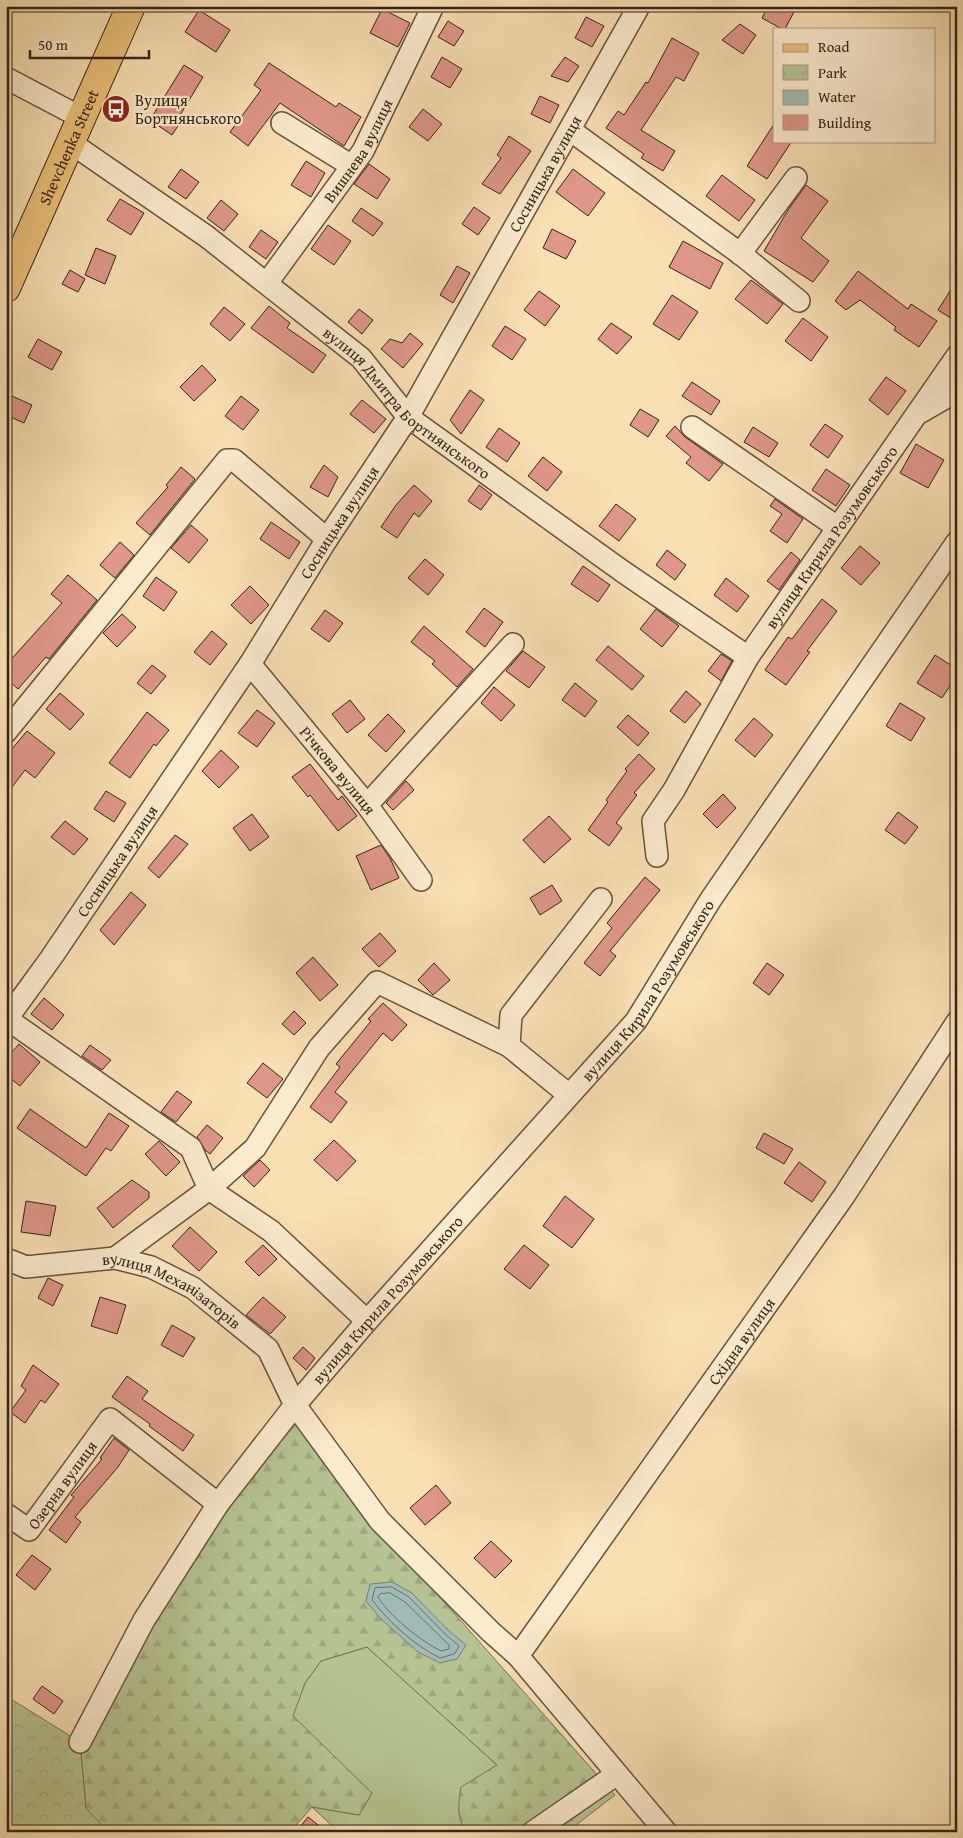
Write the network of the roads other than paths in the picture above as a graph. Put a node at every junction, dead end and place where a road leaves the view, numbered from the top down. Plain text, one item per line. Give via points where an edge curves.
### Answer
1 (131, 6) edge
2 (433, 6) edge
3 (639, 6) edge
4 (6, 78) edge
5 (282, 123) dead end
6 (570, 130) junction
7 (77, 131) junction
8 (352, 166) junction
9 (796, 178) dead end
10 (740, 254) junction
11 (267, 284) junction
12 (6, 288) edge
13 (799, 301) dead end
14 (957, 356) edge
15 (957, 391) edge
16 (914, 416) junction
17 (408, 417) junction
18 (692, 427) dead end
19 (837, 528) junction
20 (327, 539) junction
21 (957, 542) edge
22 (513, 644) dead end
23 (748, 656) junction
24 (250, 664) junction
25 (6, 732) edge
26 (367, 805) junction
27 (657, 856) dead end
28 (421, 880) dead end
29 (602, 899) dead end
30 (7, 1019) edge
31 (957, 1022) edge
32 (508, 1046) junction
33 (569, 1095) junction
34 (209, 1189) junction
35 (115, 1258) junction
36 (6, 1259) edge
37 (367, 1321) junction
38 (295, 1405) junction
39 (218, 1504) junction
40 (6, 1514) edge
41 (518, 1656) junction
42 (80, 1742) dead end
43 (617, 1774) junction
44 (533, 1832) edge
45 (666, 1832) edge

1 - 7 main road, Shevchenka Street
2 - 8 street, Вишнева вулиця via 363,151
3 - 6 street, Сосницька вулиця
4 - 7 street, вулиця Дмитра Бортнянського
5 - 8 street
6 - 10 street
6 - 17 street, Сосницька вулиця
7 - 11 street, вулиця Дмитра Бортнянського
7 - 12 main road, Shevchenka Street
8 - 11 street, Вишнева вулиця
9 - 10 street
10 - 13 street
11 - 17 street, вулиця Дмитра Бортнянського via 361,358
14 - 16 street, вулиця Кирила Розумовського
15 - 16 street, вулиця Кирила Розумовського
16 - 19 street, вулиця Кирила Розумовського
17 - 20 street, Сосницька вулиця
17 - 23 street, вулиця Дмитра Бортнянського via 622,571
18 - 19 street
19 - 23 street, вулиця Кирила Розумовського
20 - 24 street, Сосницька вулиця
20 - 25 street via 234,460 228,460
21 - 33 street, вулиця Кирила Розумовського via 711,899 636,1021
22 - 26 street
23 - 27 street, вулиця Кирила Розумовського via 674,790 653,821
24 - 26 street, Річкова вулиця
24 - 30 street, Сосницька вулиця
26 - 28 street, Річкова вулиця
29 - 32 street via 510,1015
30 - 34 street via 190,1148
31 - 41 street, Східна вулиця via 844,1196
32 - 33 street
32 - 34 street via 377,982 319,1048 255,1148
33 - 37 street, вулиця Кирила Розумовського
34 - 35 street
34 - 37 street via 271,1230
35 - 36 street, вулиця Механізаторів via 26,1267
35 - 38 street, вулиця Механізаторів via 151,1267 201,1294 268,1349
37 - 38 street, вулиця Кирила Розумовського
38 - 39 street, вулиця Кирила Розумовського
38 - 41 street, вулиця Механізаторів via 380,1521
39 - 40 street, Озерна вулиця via 110,1419 29,1530
39 - 42 street, вулиця Кирила Розумовського via 144,1620
41 - 43 street, вулиця Механізаторів
43 - 44 street
43 - 45 street, вулиця Механізаторів

